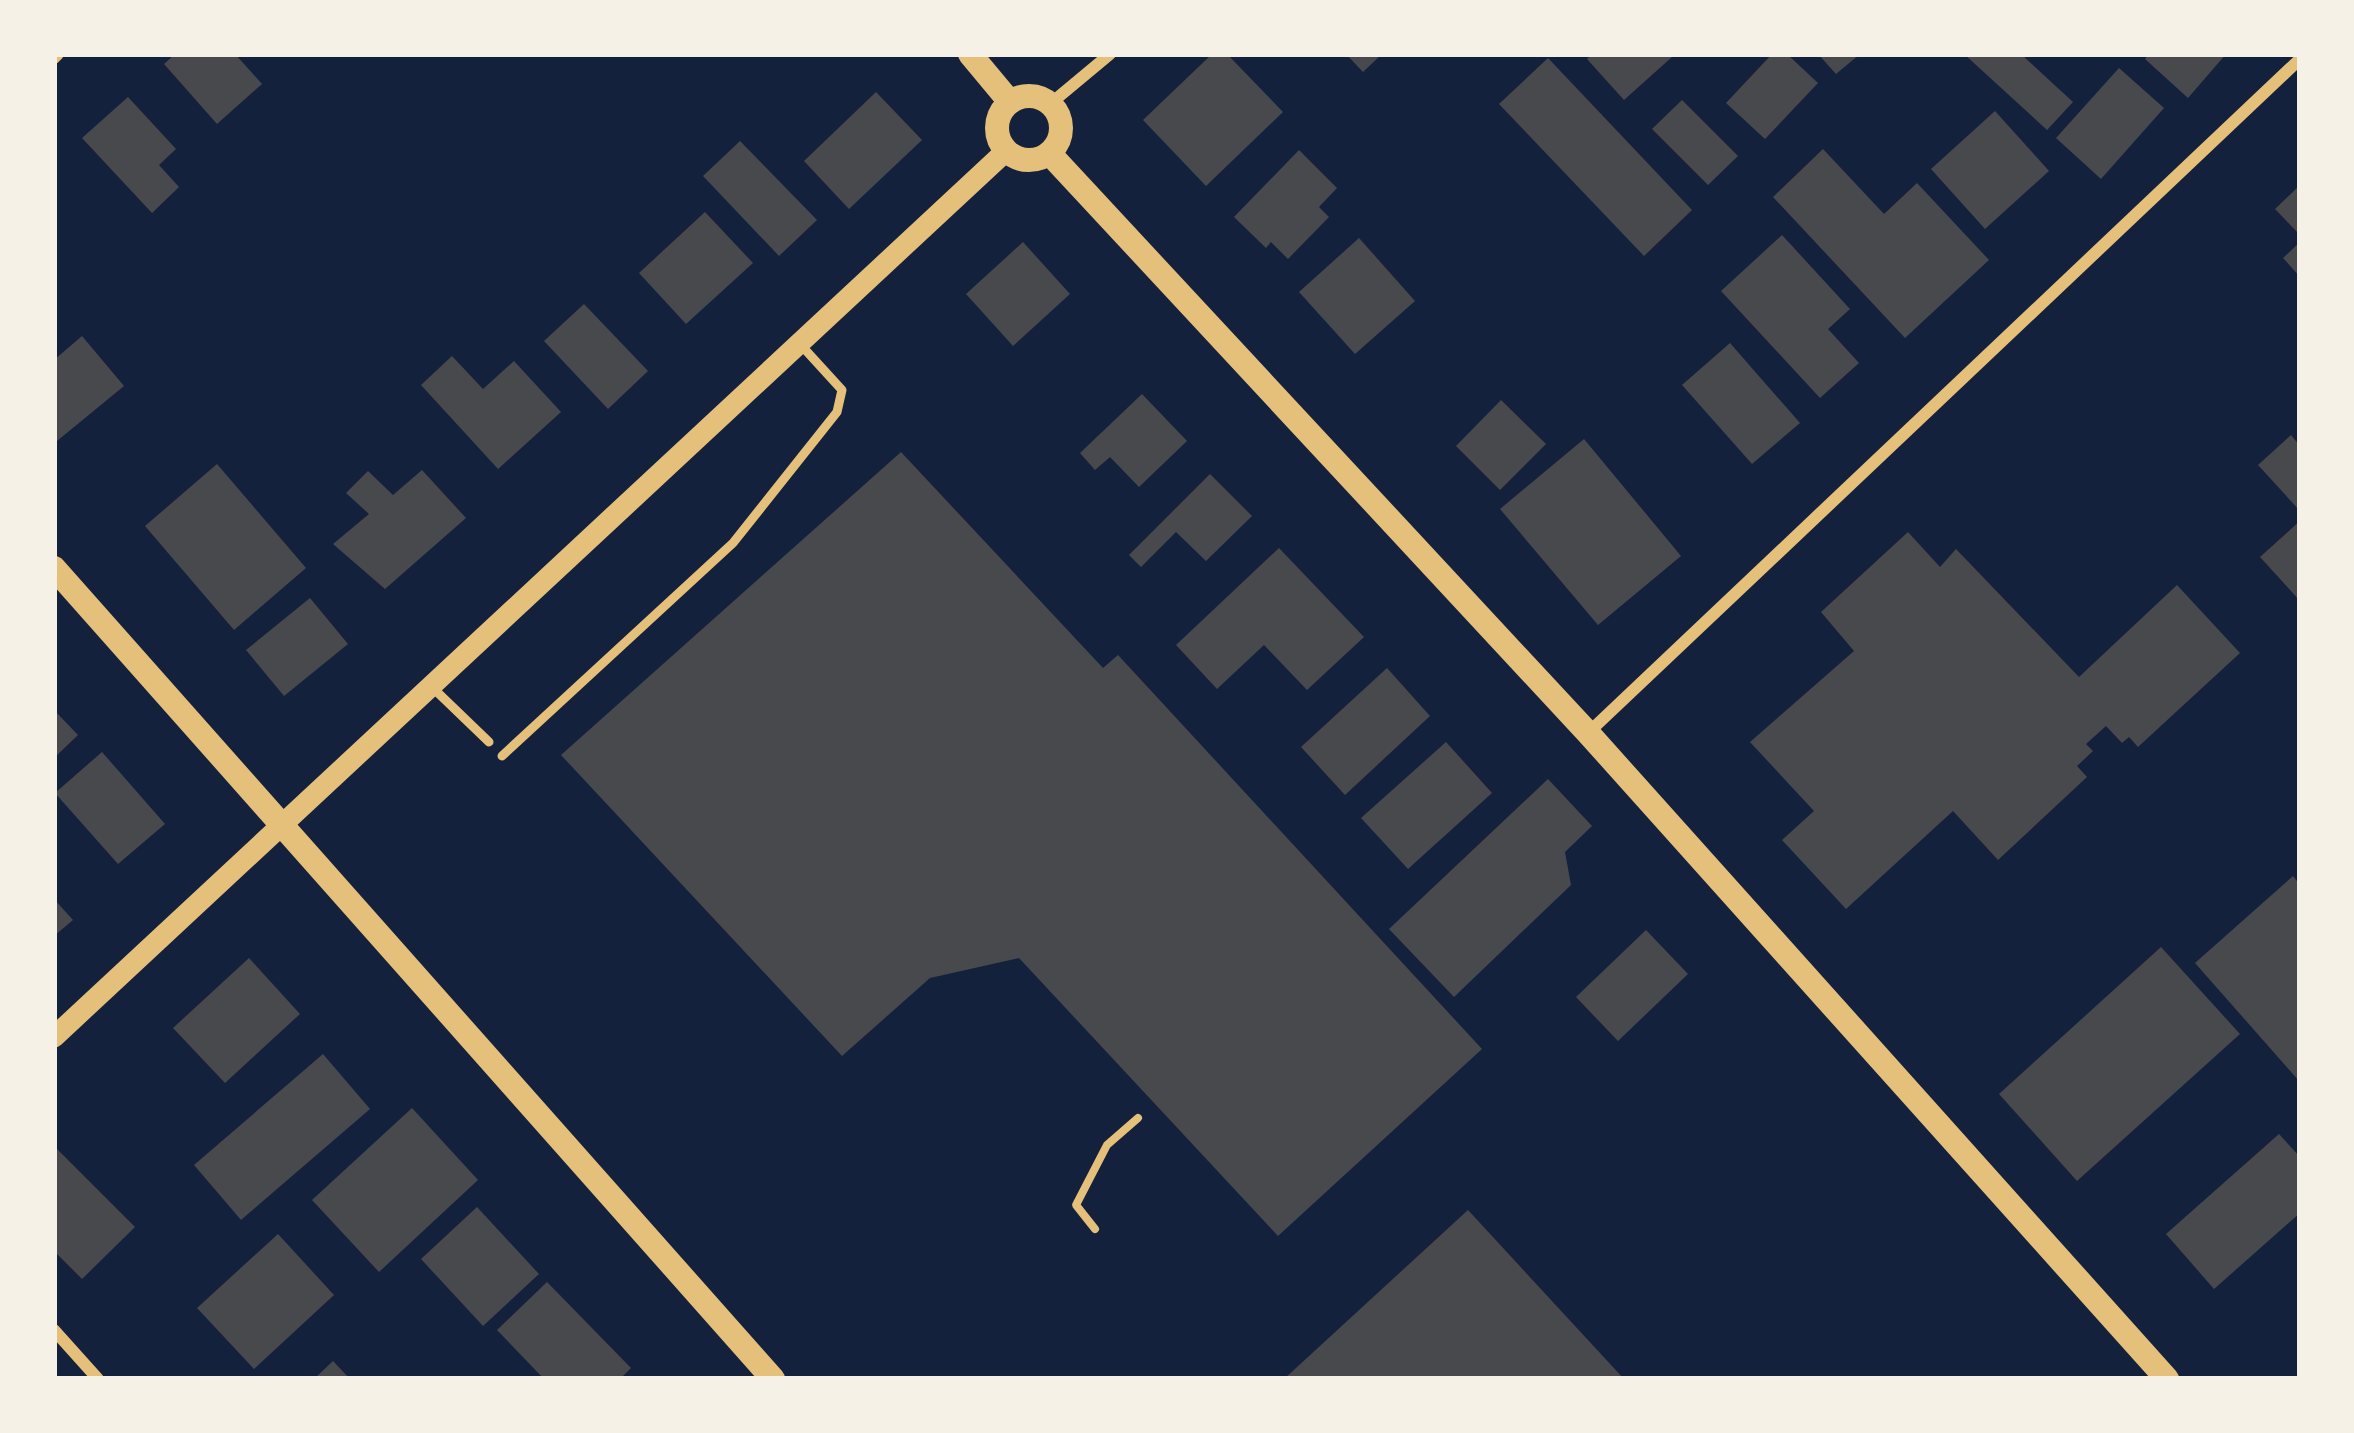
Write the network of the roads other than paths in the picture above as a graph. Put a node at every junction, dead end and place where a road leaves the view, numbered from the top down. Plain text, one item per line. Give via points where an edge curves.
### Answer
1 (970, 54) edge
2 (1110, 54) edge
3 (2300, 58) edge
4 (1010, 102) junction
5 (1050, 104) junction
6 (1006, 151) junction
7 (1050, 154) junction
8 (800, 344) junction
9 (54, 568) edge
10 (434, 689) junction
11 (1588, 733) junction
12 (489, 742) dead end
13 (502, 756) dead end
14 (283, 827) junction
15 (54, 1037) edge
16 (54, 1330) edge
17 (98, 1379) edge
18 (773, 1379) edge
19 (2167, 1379) edge

1 - 4 main road
2 - 5 street
3 - 11 street
4 - 5 main road
4 - 6 main road via 997,130
5 - 7 main road via 1061,123
6 - 7 main road via 1027,160
6 - 8 street
7 - 11 main road
8 - 10 street
8 - 13 lane via 842,390 837,412 733,543
9 - 14 main road
10 - 12 lane
10 - 14 street
11 - 19 main road
14 - 15 street
14 - 18 main road
16 - 17 street

